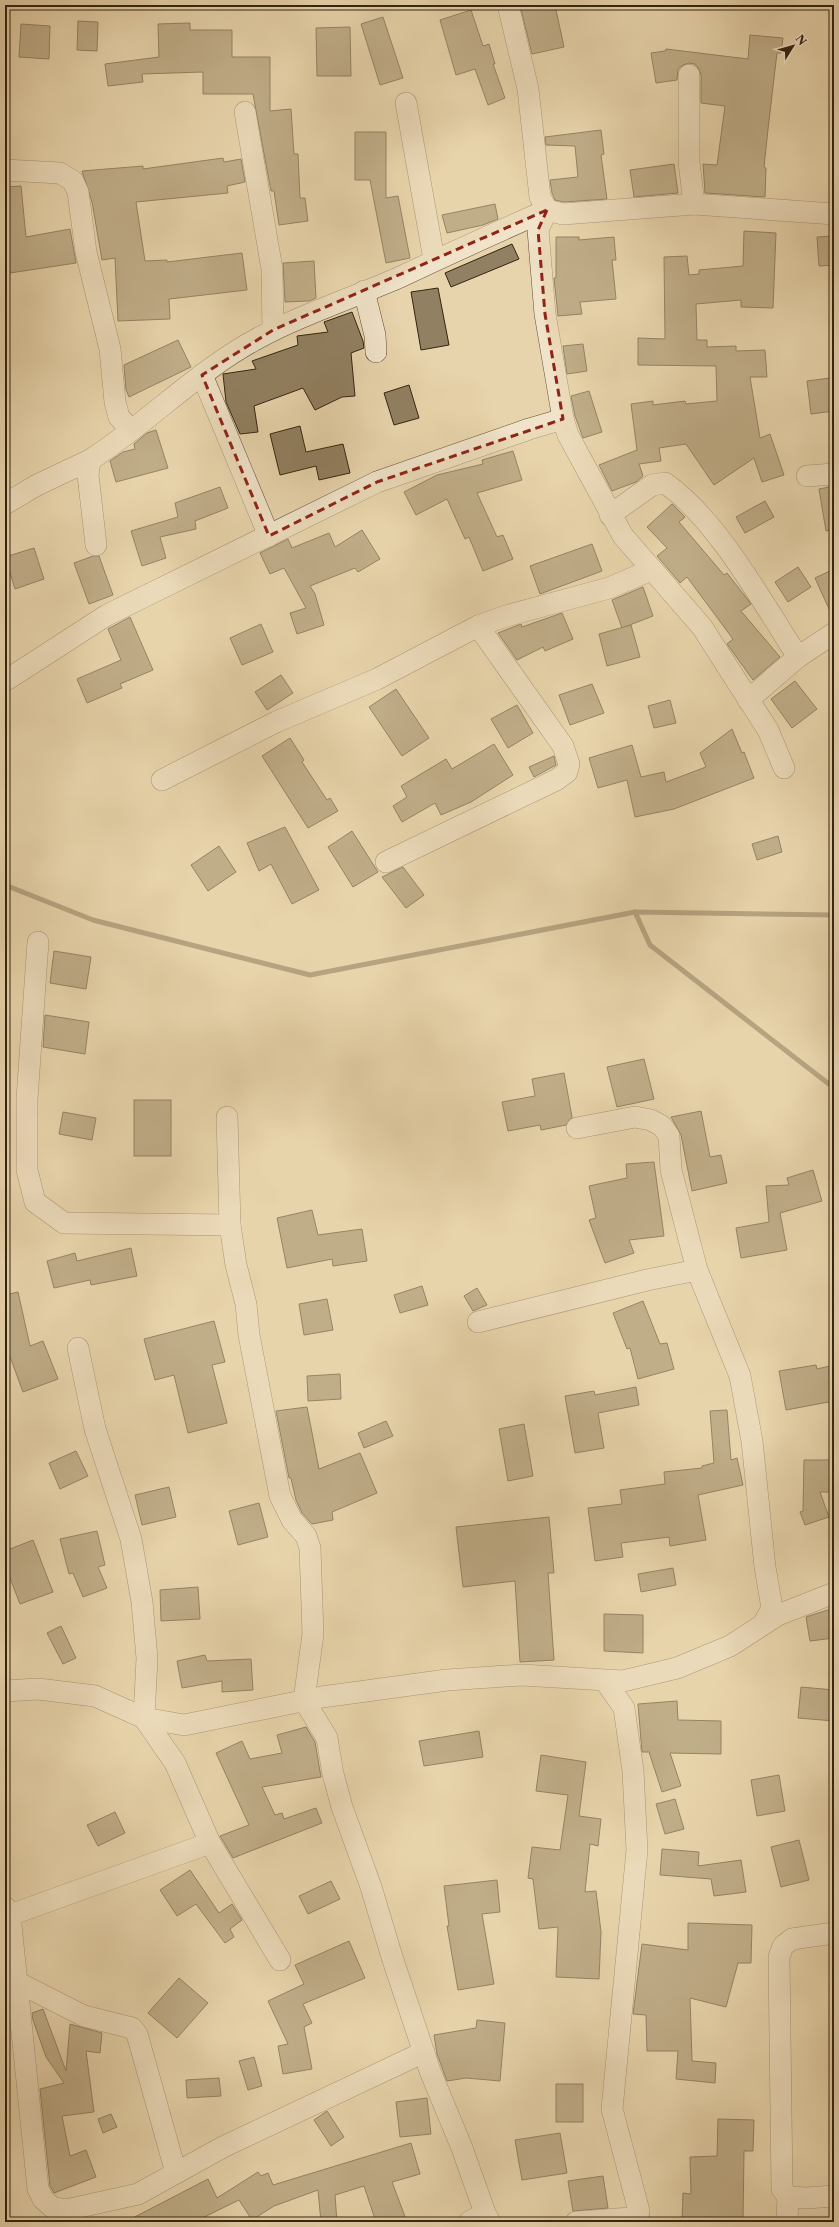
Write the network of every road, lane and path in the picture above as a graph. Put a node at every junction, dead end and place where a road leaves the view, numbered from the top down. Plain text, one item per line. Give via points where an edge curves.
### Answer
1 (508, 5) edge
2 (690, 75) dead end
3 (406, 103) dead end
4 (245, 112) dead end
5 (5, 170) edge
6 (694, 204) junction
7 (547, 210) junction
8 (834, 214) edge
9 (434, 259) junction
10 (364, 291) junction
11 (273, 330) junction
12 (376, 352) dead end
13 (202, 375) junction
14 (563, 419) junction
15 (131, 430) junction
16 (90, 460) junction
17 (834, 474) edge
18 (807, 476) dead end
19 (5, 504) edge
20 (610, 515) junction
21 (269, 536) junction
22 (96, 545) dead end
23 (651, 570) junction
24 (478, 626) junction
25 (834, 632) edge
26 (798, 657) junction
27 (8, 679) dead end
28 (748, 700) junction
29 (784, 768) dead end
30 (162, 780) dead end
31 (386, 862) dead end
32 (38, 942) dead end
33 (227, 1117) dead end
34 (577, 1128) dead end
35 (230, 1225) junction
36 (697, 1270) junction
37 (478, 1322) dead end
38 (78, 1348) dead end
39 (834, 1592) edge
40 (764, 1623) junction
41 (605, 1681) junction
42 (5, 1691) edge
43 (304, 1700) junction
44 (144, 1718) junction
45 (210, 1843) junction
46 (7, 1911) edge
47 (834, 1933) edge
48 (280, 1960) dead end
49 (17, 1982) junction
50 (424, 2052) junction
51 (176, 2173) junction
52 (834, 2196) edge
53 (788, 2197) junction
54 (481, 2219) edge
55 (576, 2222) edge
56 (786, 2222) edge

1 - 7 street via 528,88 540,196
2 - 6 street via 689,162
3 - 9 street
4 - 11 street via 272,269
5 - 15 street via 60,173 73,181 78,192 86,252 110,349 115,402 119,417
6 - 7 street via 563,214
6 - 8 street
7 - 9 street
7 - 14 street via 538,230 545,314
9 - 10 street
10 - 11 street
10 - 12 street via 375,335
11 - 13 street
13 - 15 street
13 - 21 street
14 - 20 street via 568,435
14 - 21 street via 377,482
15 - 16 street
16 - 19 street
16 - 22 street via 88,475
17 - 18 street
20 - 23 street via 623,536
20 - 26 street via 652,484 666,483 679,492 724,544
21 - 27 street via 107,615
23 - 24 street via 609,588
23 - 28 street via 702,627
24 - 30 street via 377,679 276,722
24 - 31 street via 563,746 569,764 567,772 556,780
25 - 26 street
26 - 28 street
28 - 29 street via 768,730
32 - 35 street via 27,1107 27,1170 35,1202 64,1223
33 - 35 street
34 - 36 street via 635,1117 651,1120 662,1126 669,1136 671,1170
35 - 43 street via 280,1496 292,1520 306,1536 310,1548 313,1634
36 - 37 street
36 - 40 street via 740,1376 752,1440 765,1567 772,1608
38 - 44 street via 95,1429 134,1554 147,1658
39 - 40 street
40 - 41 street via 730,1646 677,1668 624,1681
41 - 43 street via 522,1675 454,1679
41 - 55 street via 624,1708 636,1816 637,1850 612,2109 638,2212 631,2218
42 - 44 street via 38,1689 94,1696
43 - 44 street via 184,1725
43 - 50 street via 327,1738 342,1807 371,1887
44 - 45 street via 175,1763
45 - 46 street
45 - 48 street
46 - 49 street
47 - 53 street via 792,1939 783,1946 779,1957 782,2189
49 - 51 street via 84,2016 132,2028 137,2034
49 - 51 street via 38,2189 43,2199 52,2206 66,2210 138,2194
50 - 51 street via 223,2147
50 - 54 street via 462,2148
52 - 53 street
53 - 56 street

